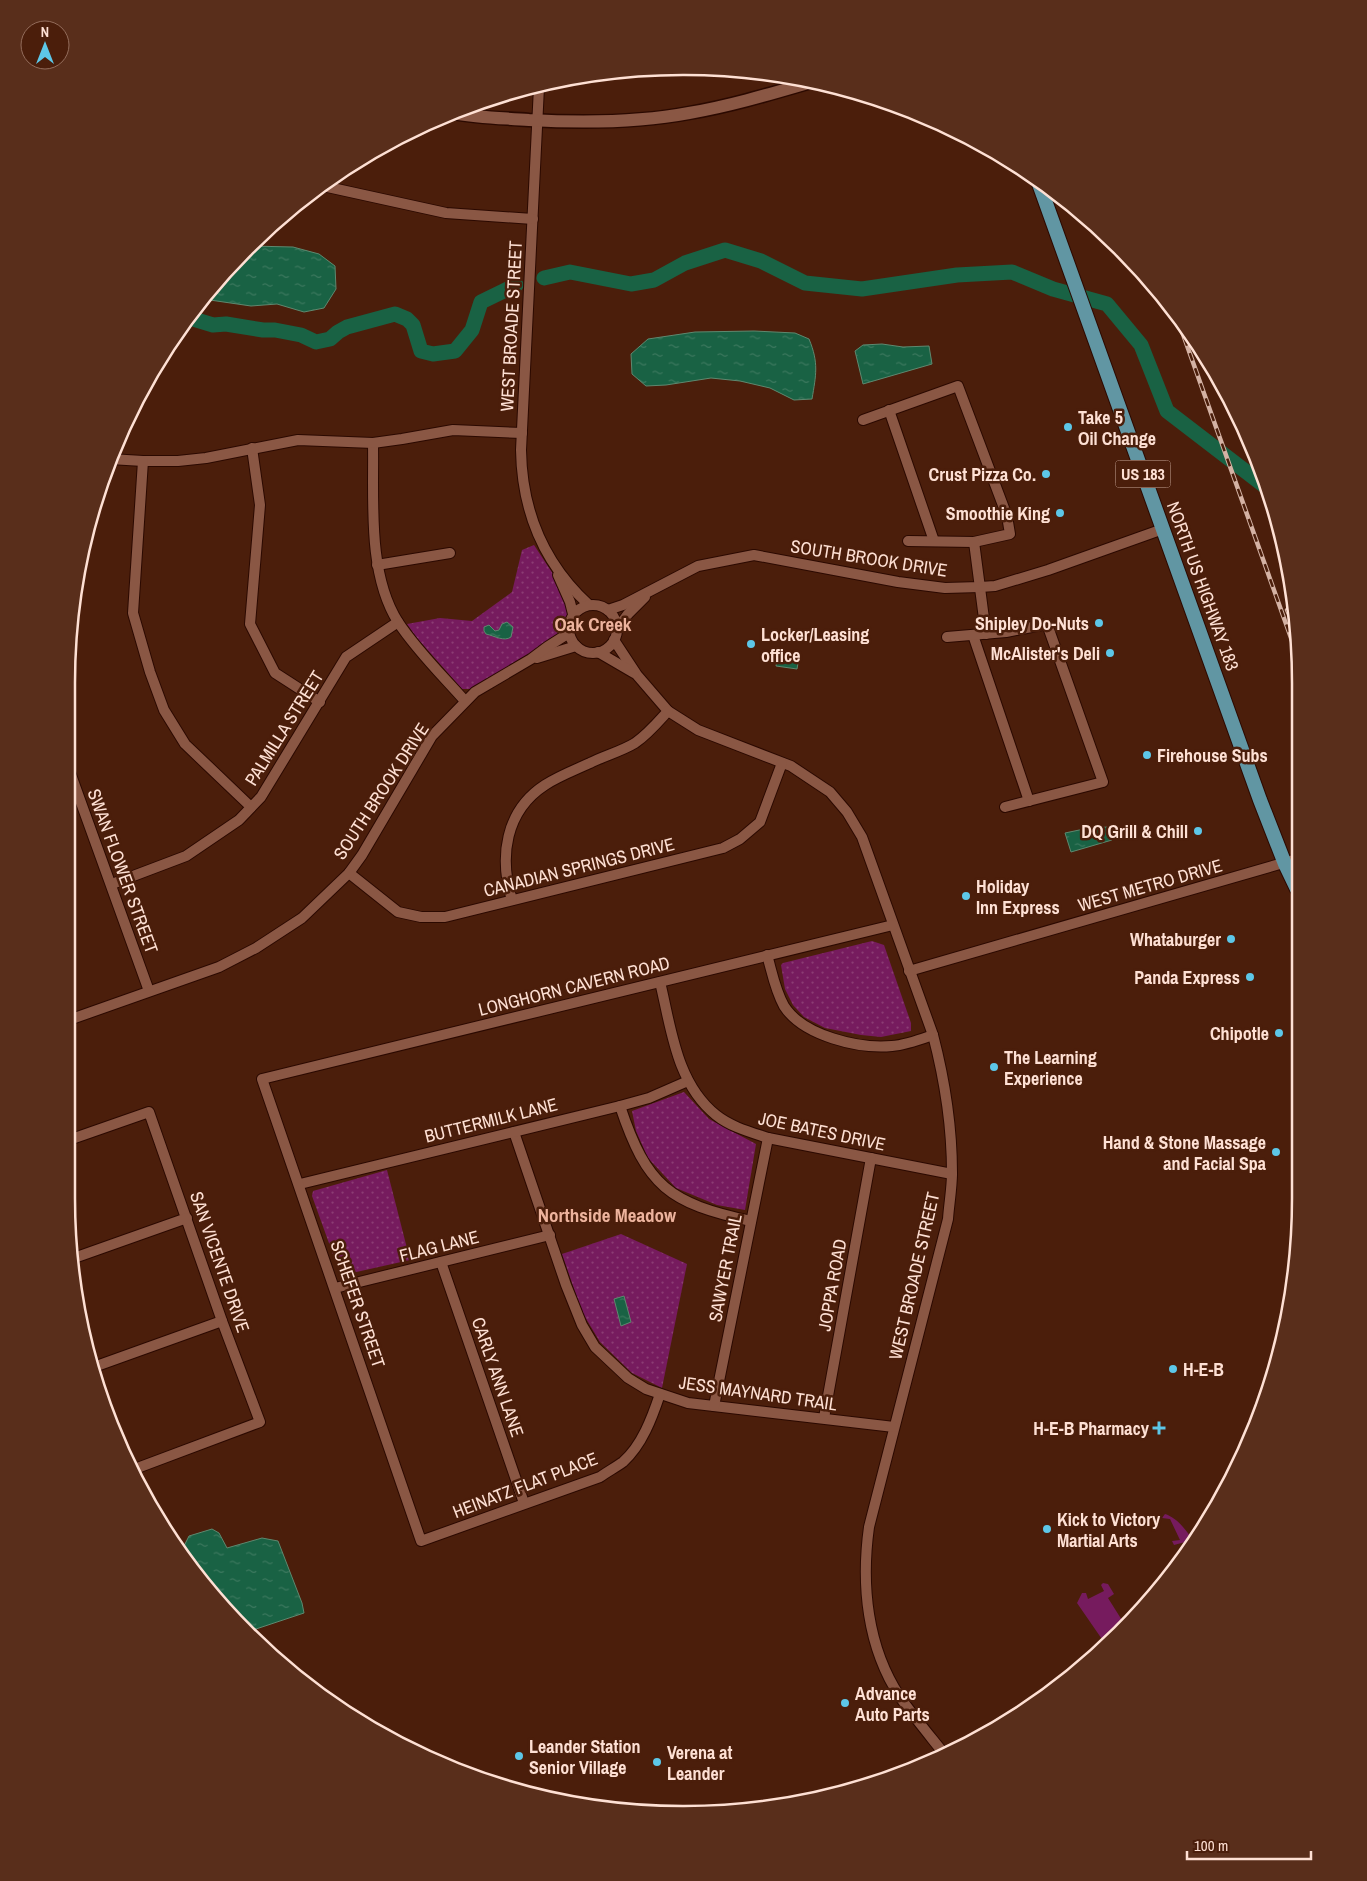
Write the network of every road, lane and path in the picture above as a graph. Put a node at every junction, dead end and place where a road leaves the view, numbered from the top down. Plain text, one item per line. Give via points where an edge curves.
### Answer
1 (796, 86) edge
2 (538, 93) edge
3 (466, 115) edge
4 (538, 120) junction
5 (331, 188) edge
6 (1042, 192) edge
7 (533, 219) junction
8 (889, 410) junction
9 (862, 420) dead end
10 (522, 433) junction
11 (373, 442) junction
12 (252, 448) junction
13 (118, 459) edge
14 (143, 461) junction
15 (1163, 529) junction
16 (908, 541) dead end
17 (934, 541) junction
18 (974, 542) junction
19 (450, 553) dead end
20 (552, 561) junction
21 (377, 565) junction
22 (656, 586) junction
23 (980, 587) junction
24 (589, 605) junction
25 (608, 610) junction
26 (573, 614) junction
27 (398, 622) junction
28 (569, 633) junction
29 (616, 634) junction
30 (986, 634) junction
31 (973, 635) junction
32 (947, 637) dead end
33 (576, 646) junction
34 (598, 652) junction
35 (531, 659) junction
36 (637, 675) junction
37 (465, 701) junction
38 (320, 702) junction
39 (668, 711) junction
40 (782, 763) junction
41 (75, 785) edge
42 (1029, 801) junction
43 (251, 807) junction
44 (1005, 807) dead end
45 (1291, 862) edge
46 (349, 873) junction
47 (112, 884) junction
48 (512, 900) junction
49 (893, 925) junction
50 (767, 954) junction
51 (909, 970) junction
52 (660, 982) junction
53 (149, 992) junction
54 (75, 1018) edge
55 (933, 1035) junction
56 (262, 1079) joint
57 (688, 1080) junction
58 (620, 1106) junction
59 (514, 1132) junction
60 (75, 1138) edge
61 (768, 1138) junction
62 (871, 1158) junction
63 (952, 1174) junction
64 (300, 1184) junction
65 (187, 1218) junction
66 (752, 1221) junction
67 (550, 1235) junction
68 (78, 1257) edge
69 (441, 1262) junction
70 (335, 1288) junction
71 (222, 1321) junction
72 (99, 1365) edge
73 (660, 1394) junction
74 (714, 1406) junction
75 (824, 1418) junction
76 (894, 1427) junction
77 (138, 1468) edge
78 (524, 1503) junction
79 (421, 1541) joint
80 (940, 1749) edge

1 - 4 street via 688,114 586,122
2 - 4 street, WEST BROADE STREET
3 - 4 street
4 - 7 street, WEST BROADE STREET
5 - 7 street via 446,213
6 - 15 main road, NORTH US HIGHWAY 183 / US 183
7 - 10 street, WEST BROADE STREET
8 - 9 street
8 - 17 street
8 - 18 street via 958,386 1007,516 1010,534
10 - 11 street via 453,430
10 - 20 street, WEST BROADE STREET via 522,478 527,504
11 - 12 street via 298,440
11 - 21 street
12 - 14 street via 197,459
12 - 38 street via 260,505 250,624 276,672
13 - 14 street
14 - 43 street via 133,613 150,672 164,710 185,744
15 - 23 street, SOUTH BROOK DRIVE via 1048,570 995,586
15 - 45 main road, NORTH US HIGHWAY 183 / US 183 via 1262,807
16 - 17 street
17 - 18 street
18 - 23 street
19 - 21 street
20 - 24 street, WEST BROADE STREET
20 - 26 street, WEST BROADE STREET
21 - 27 street
22 - 23 street, SOUTH BROOK DRIVE via 698,566 754,555 898,582 945,588
22 - 25 street, SOUTH BROOK DRIVE
22 - 29 street, SOUTH BROOK DRIVE via 628,614
23 - 30 street
24 - 25 street via 599,605
24 - 26 street
25 - 29 street via 613,615
26 - 28 street
27 - 37 street
27 - 38 street, PALMILLA STREET via 346,657
28 - 33 street
28 - 35 street, SOUTH BROOK DRIVE
29 - 34 street via 610,646
29 - 36 street, WEST BROADE STREET
30 - 31 street
30 - 42 street via 1047,624 1103,782
31 - 32 street
31 - 42 street
33 - 34 street
33 - 35 street, SOUTH BROOK DRIVE
34 - 36 street, WEST BROADE STREET
35 - 37 street, SOUTH BROOK DRIVE
36 - 39 street, WEST BROADE STREET
37 - 46 street, SOUTH BROOK DRIVE via 432,736
38 - 43 street, PALMILLA STREET via 261,797
39 - 40 street, WEST BROADE STREET via 698,730
39 - 48 street via 634,743 544,785 522,807 508,836 506,851 505,873
40 - 48 street, CANADIAN SPRINGS DRIVE via 760,822 723,848
40 - 49 street, WEST BROADE STREET via 830,792 848,812 862,837
41 - 47 street, SWAN FLOWER STREET
42 - 44 street
43 - 47 street, PALMILLA STREET via 238,820 186,856
45 - 51 street, WEST METRO DRIVE
46 - 48 street, CANADIAN SPRINGS DRIVE via 398,912 421,917 445,917
46 - 53 street, SOUTH BROOK DRIVE via 302,918 256,948 219,967
47 - 53 street, SWAN FLOWER STREET
49 - 50 street, LONGHORN CAVERN ROAD
49 - 51 street, WEST BROADE STREET
50 - 52 street, LONGHORN CAVERN ROAD
50 - 55 street via 776,988 785,1006 795,1019 818,1033 872,1047 911,1043
51 - 55 street, WEST BROADE STREET
52 - 56 street, LONGHORN CAVERN ROAD
52 - 57 street, JOE BATES DRIVE via 680,1062
53 - 54 street, SOUTH BROOK DRIVE
55 - 63 street, WEST BROADE STREET via 951,1123
56 - 64 street, SCHEFER STREET
57 - 58 street, BUTTERMILK LANE via 649,1098
57 - 61 street, JOE BATES DRIVE via 716,1115 745,1131
58 - 59 street, BUTTERMILK LANE
58 - 66 street via 640,1157 664,1187 701,1208
59 - 64 street, BUTTERMILK LANE
59 - 67 street, JESS MAYNARD TRAIL
60 - 65 street, SAN VICENTE DRIVE via 149,1112
61 - 62 street, JOE BATES DRIVE
61 - 66 street, SAWYER TRAIL
62 - 63 street, JOE BATES DRIVE
62 - 75 street, JOPPA ROAD
63 - 76 street, WEST BROADE STREET via 948,1219
64 - 70 street, SCHEFER STREET
65 - 68 street
65 - 71 street, SAN VICENTE DRIVE
66 - 74 street, SAWYER TRAIL
67 - 69 street, FLAG LANE
67 - 73 street, JESS MAYNARD TRAIL via 573,1304 595,1347 628,1378
69 - 70 street, FLAG LANE
69 - 78 street, CARLY ANN LANE
70 - 79 street, SCHEFER STREET
71 - 72 street
71 - 77 street, SAN VICENTE DRIVE via 260,1422
73 - 74 street, JESS MAYNARD TRAIL
73 - 78 street, HEINATZ FLAT PLACE via 652,1419 624,1461 600,1477
74 - 75 street, JESS MAYNARD TRAIL
75 - 76 street, JESS MAYNARD TRAIL
76 - 80 street, WEST BROADE STREET via 869,1527 864,1574 866,1606 880,1658 900,1696
78 - 79 street, HEINATZ FLAT PLACE

